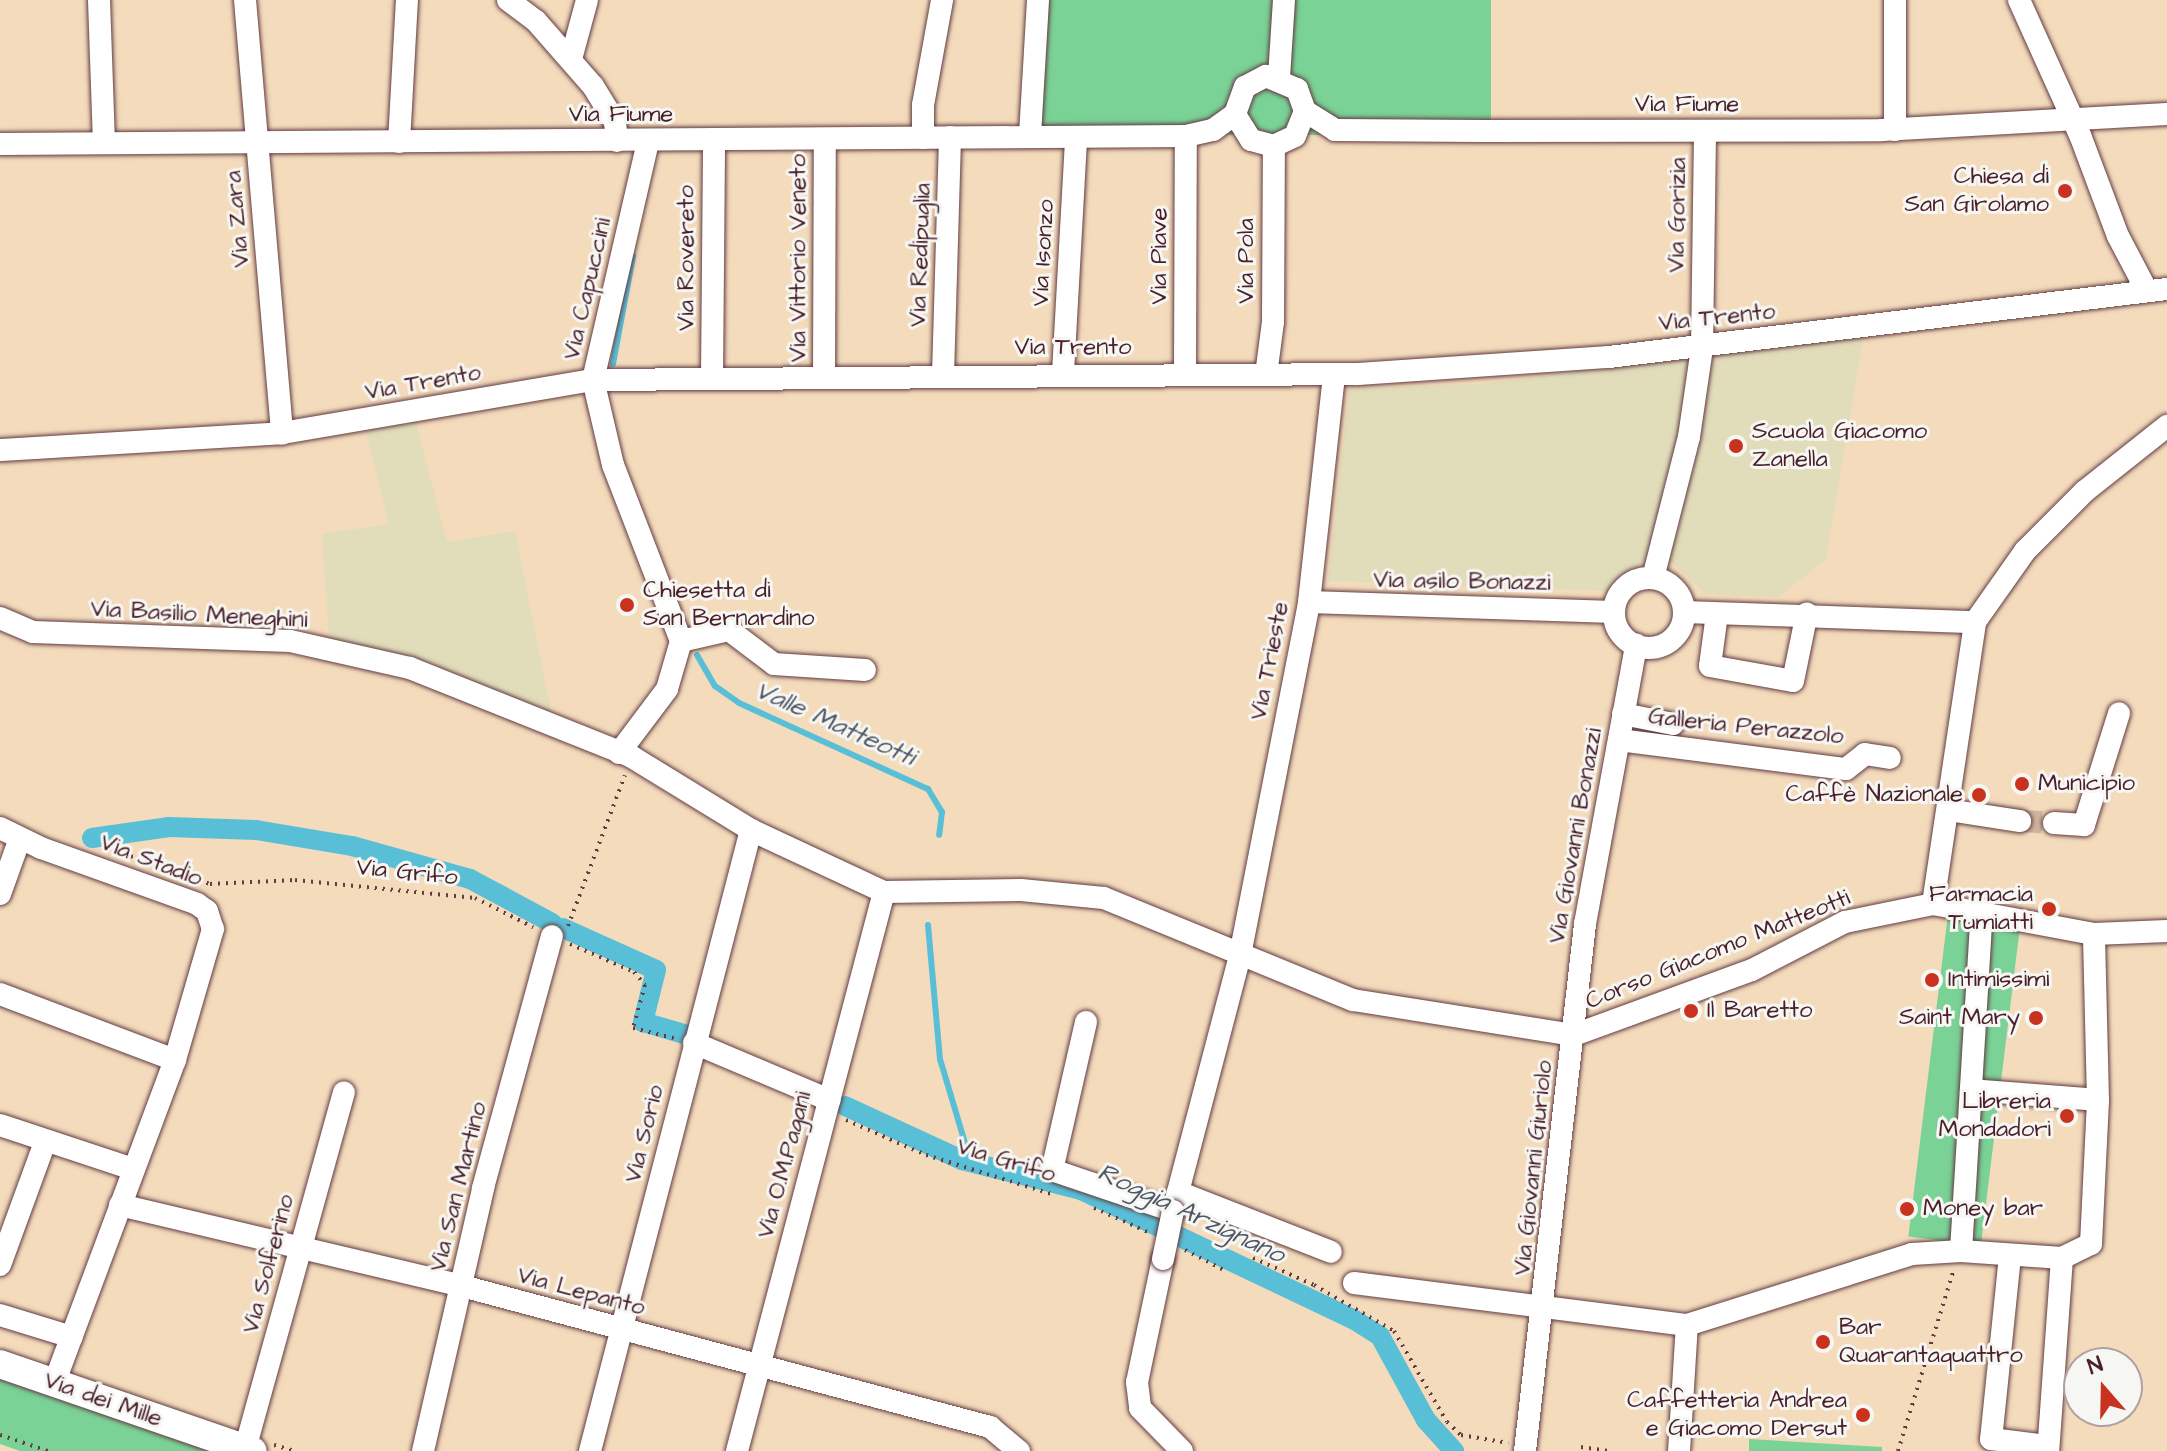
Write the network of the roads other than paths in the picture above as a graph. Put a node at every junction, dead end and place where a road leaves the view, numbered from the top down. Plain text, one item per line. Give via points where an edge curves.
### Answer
1 (99, 0) edge
2 (245, 0) edge
3 (407, 0) edge
4 (508, 0) edge
5 (587, 0) edge
6 (942, 0) edge
7 (1038, 0) edge
8 (1284, 0) edge
9 (1895, 0) edge
10 (2019, 0) edge
11 (571, 59) junction
12 (1279, 77) junction
13 (1305, 111) junction
14 (1235, 114) junction
15 (2167, 114) edge
16 (2074, 120) junction
17 (1895, 130) junction
18 (1705, 131) junction
19 (1030, 135) junction
20 (1186, 136) junction
21 (950, 137) junction
22 (1076, 137) junction
23 (923, 138) junction
24 (714, 139) junction
25 (825, 140) junction
26 (617, 141) junction
27 (104, 142) junction
28 (257, 142) junction
29 (399, 142) junction
30 (648, 142) junction
31 (0, 144) edge
32 (1274, 146) junction
33 (2157, 289) edge
34 (1702, 348) junction
35 (1063, 373) junction
36 (943, 375) junction
37 (1185, 375) junction
38 (1266, 375) junction
39 (1334, 375) junction
40 (824, 377) junction
41 (712, 378) junction
42 (593, 380) junction
43 (2167, 426) edge
44 (282, 433) junction
45 (0, 450) edge
46 (1653, 578) junction
47 (1309, 602) junction
48 (1614, 612) junction
49 (1684, 612) junction
50 (1807, 613) junction
51 (1717, 614) junction
52 (0, 618) edge
53 (1975, 622) junction
54 (681, 641) junction
55 (1636, 645) junction
56 (865, 670) dead end
57 (2119, 713) dead end
58 (1623, 714) junction
59 (1673, 724) dead end
60 (1619, 740) junction
61 (625, 755) junction
62 (1890, 758) dead end
63 (1948, 810) junction
64 (2020, 821) tunnel mouth
65 (2054, 823) tunnel mouth
66 (751, 830) junction
67 (10, 833) edge
68 (884, 892) junction
69 (0, 894) edge
70 (1933, 904) junction
71 (1982, 910) junction
72 (2167, 931) edge
73 (2094, 934) junction
74 (552, 936) road end
75 (1240, 955) junction
76 (0, 994) edge
77 (1086, 1022) dead end
78 (1574, 1035) junction
79 (694, 1043) junction
80 (175, 1060) junction
81 (1971, 1090) junction
82 (344, 1093) dead end
83 (829, 1100) junction
84 (2098, 1100) junction
85 (0, 1125) edge
86 (45, 1142) junction
87 (133, 1169) junction
88 (1176, 1201) junction
89 (120, 1205) junction
90 (301, 1246) junction
91 (1961, 1251) junction
92 (1331, 1252) dead end
93 (2010, 1256) junction
94 (2062, 1258) junction
95 (0, 1265) edge
96 (1354, 1283) dead end
97 (462, 1286) junction
98 (1544, 1306) junction
99 (0, 1315) edge
100 (1687, 1325) junction
101 (621, 1331) junction
102 (72, 1337) junction
103 (0, 1364) edge
104 (759, 1367) junction
105 (54, 1384) junction
106 (1526, 1447) edge
107 (2047, 1448) edge
108 (248, 1450) edge
109 (423, 1451) edge
110 (590, 1451) edge
111 (737, 1451) edge
112 (1019, 1451) edge
113 (1182, 1451) edge
114 (1679, 1451) edge

1 - 27 street
2 - 28 street, Via Zara
3 - 29 street
4 - 11 street
5 - 11 street
6 - 23 street via 923,105
7 - 19 street
8 - 12 street
9 - 17 street
10 - 16 street
11 - 26 street via 615,122
12 - 13 street, Via Fiume via 1297,89
12 - 14 street, Via Fiume via 1266,76 1245,87
13 - 18 street, Via Fiume via 1335,130
13 - 32 street via 1295,136
14 - 20 street, Via Fiume via 1213,130
14 - 32 street via 1251,140
15 - 16 street, Via Fiume
16 - 17 street, Via Fiume
16 - 33 street via 2118,236
17 - 18 street, Via Fiume
18 - 34 street, Via Gorizia
19 - 21 street, Via Fiume
19 - 22 street, Via Fiume
20 - 22 street, Via Fiume
20 - 37 street, Via Piave
21 - 23 street, Via Fiume
21 - 36 street, Via Redipuglia
22 - 35 street, Via Isonzo
23 - 25 street, Via Fiume
24 - 25 street, Via Fiume
24 - 30 street, Via Fiume
24 - 41 street, Via Rovereto
25 - 40 street, Via Vittorio Veneto
26 - 29 street, Via Fiume
26 - 30 street, Via Fiume
27 - 28 street, Via Fiume
27 - 31 street, Via Fiume
28 - 29 street, Via Fiume
28 - 44 street, Via Zara
30 - 42 street, Via Capuccini
32 - 38 street, Via Pola via 1273,322
33 - 34 street, Via Trento
34 - 39 street, Via Trento
34 - 46 street via 1689,437
35 - 36 street, Via Trento
35 - 37 street, Via Trento
36 - 40 street, Via Trento
37 - 38 street, Via Trento
38 - 39 street, Via Trento
39 - 47 street, Via Trieste
40 - 41 street, Via Trento
41 - 42 street, Via Trento
42 - 44 street, Via Trento
42 - 54 street, Via Capuccini via 613,465
43 - 53 street via 2085,491 2025,551
44 - 45 street, Via Trento
46 - 48 street via 1626,586
46 - 49 street via 1681,598
47 - 48 street, Via asilo Bonazzi
47 - 75 street, Via Trieste
48 - 55 street via 1615,624
49 - 51 street
49 - 55 street via 1682,626 1668,642
50 - 51 street
50 - 51 street via 1793,681 1710,666
50 - 53 street
52 - 61 street, Via Basilio Meneghini via 33,632 290,641 410,668
53 - 63 street
54 - 56 street via 729,630 774,664
54 - 61 street via 667,689
55 - 58 street, Via Giovanni Bonazzi
57 - 65 street via 2084,825
58 - 59 street, Galleria Perazzolo
58 - 60 street, Via Giovanni Bonazzi
60 - 62 street, Galleria Perazzolo via 1846,769 1865,754
60 - 78 street, Via Giovanni Bonazzi via 1585,924
61 - 66 street, Corso Giacomo Matteotti
63 - 64 street
63 - 70 street
66 - 68 street, Corso Giacomo Matteotti
66 - 79 street, Via Sorio
67 - 69 street, Via Stadio
67 - 80 street, Via Stadio via 207,911 213,944
68 - 75 street, Corso Giacomo Matteotti via 1021,890 1104,898
68 - 83 street, Via O.M.Pagani
70 - 71 street, Corso Giacomo Matteotti
70 - 78 street, Corso Giacomo Matteotti via 1845,922 1752,970
71 - 73 street, Corso Giacomo Matteotti
71 - 81 street
72 - 73 street, Corso Giacomo Matteotti
73 - 84 street
74 - 97 street, Via San Martino
75 - 78 street, Corso Giacomo Matteotti via 1353,1000
75 - 88 street, Via Trieste
76 - 80 street
77 - 88 street via 1052,1170
78 - 98 street, Via Giovanni Giuriolo
79 - 83 street
79 - 101 street, Via Sorio
80 - 87 street, Via Stadio
81 - 84 street
81 - 91 street
82 - 90 street, Via Solferino
83 - 104 street, Via O.M.Pagani
84 - 94 street via 2091,1244
85 - 86 street
86 - 87 street
86 - 95 street
87 - 89 street, Via Stadio
88 - 92 street
88 - 113 street, Via Trieste, bridge via 1137,1382 1140,1408
89 - 90 street, Via Lepanto
89 - 102 street, Via Stadio
90 - 97 street, Via Lepanto
90 - 108 street, Via Solferino
91 - 93 street
91 - 100 street via 1912,1254
93 - 94 street
93 - 107 street via 1991,1439
94 - 107 street
96 - 98 street, Via Giovanni Giuriolo
97 - 101 street, Via Lepanto
97 - 109 street, Via San Martino
98 - 100 street, Via Giovanni Giuriolo
98 - 106 street
99 - 102 street
100 - 114 street
101 - 104 street, Via Lepanto
101 - 110 street, Via Sorio
102 - 105 street, Via Stadio
103 - 105 main road, Via dei Mille
104 - 111 street, Via O.M.Pagani
104 - 112 street, Via Lepanto via 990,1427
105 - 108 main road, Via dei Mille

